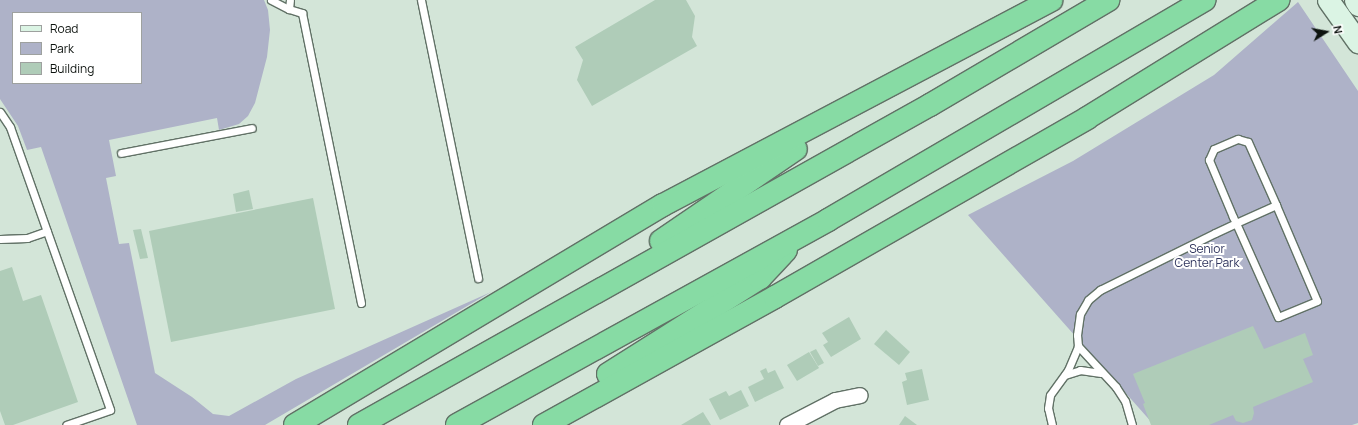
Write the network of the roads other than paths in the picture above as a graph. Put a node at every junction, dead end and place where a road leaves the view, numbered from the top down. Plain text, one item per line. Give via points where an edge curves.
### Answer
1 (272, 0) edge
2 (290, 0) edge
3 (422, 0) edge
4 (1051, 0) edge
5 (1108, 0) edge
6 (1204, 0) edge
7 (1278, 0) edge
8 (1328, 0) edge
9 (1355, 0) edge
10 (1358, 5) edge
11 (289, 9) junction
12 (1358, 42) edge
13 (906, 77) junction
14 (0, 112) edge
15 (252, 128) dead end
16 (121, 153) dead end
17 (1276, 205) junction
18 (1236, 223) junction
19 (47, 231) junction
20 (801, 235) junction
21 (0, 239) edge
22 (478, 278) dead end
23 (583, 298) junction
24 (361, 304) dead end
25 (1078, 346) junction
26 (1102, 373) junction
27 (1063, 376) junction
28 (860, 395) dead end
29 (66, 425) edge
30 (295, 425) edge
31 (359, 425) edge
32 (457, 425) edge
33 (528, 425) edge
34 (544, 425) edge
35 (787, 425) edge
36 (1052, 425) edge
37 (1132, 425) edge

1 - 11 lane
2 - 11 lane
3 - 22 lane
4 - 13 highway
5 - 23 highway via 930,105
6 - 20 highway
7 - 34 highway via 1087,118 775,297
8 - 12 main road
9 - 10 main road
11 - 24 lane via 302,13
13 - 23 highway via 711,205
13 - 30 highway via 663,205
14 - 19 lane via 10,128
15 - 16 lane
17 - 18 lane
17 - 18 lane via 1248,142 1238,139 1214,149 1208,160
17 - 18 lane via 1317,301 1278,317
18 - 25 lane via 1100,290 1088,300 1080,314
19 - 21 lane via 27,238
19 - 29 lane via 110,410
20 - 32 highway
20 - 33 highway via 760,278
23 - 31 highway
25 - 26 lane
25 - 27 lane
26 - 27 lane via 1080,370
26 - 37 lane via 1125,401
27 - 36 lane via 1050,396 1048,408
28 - 35 street via 835,400

